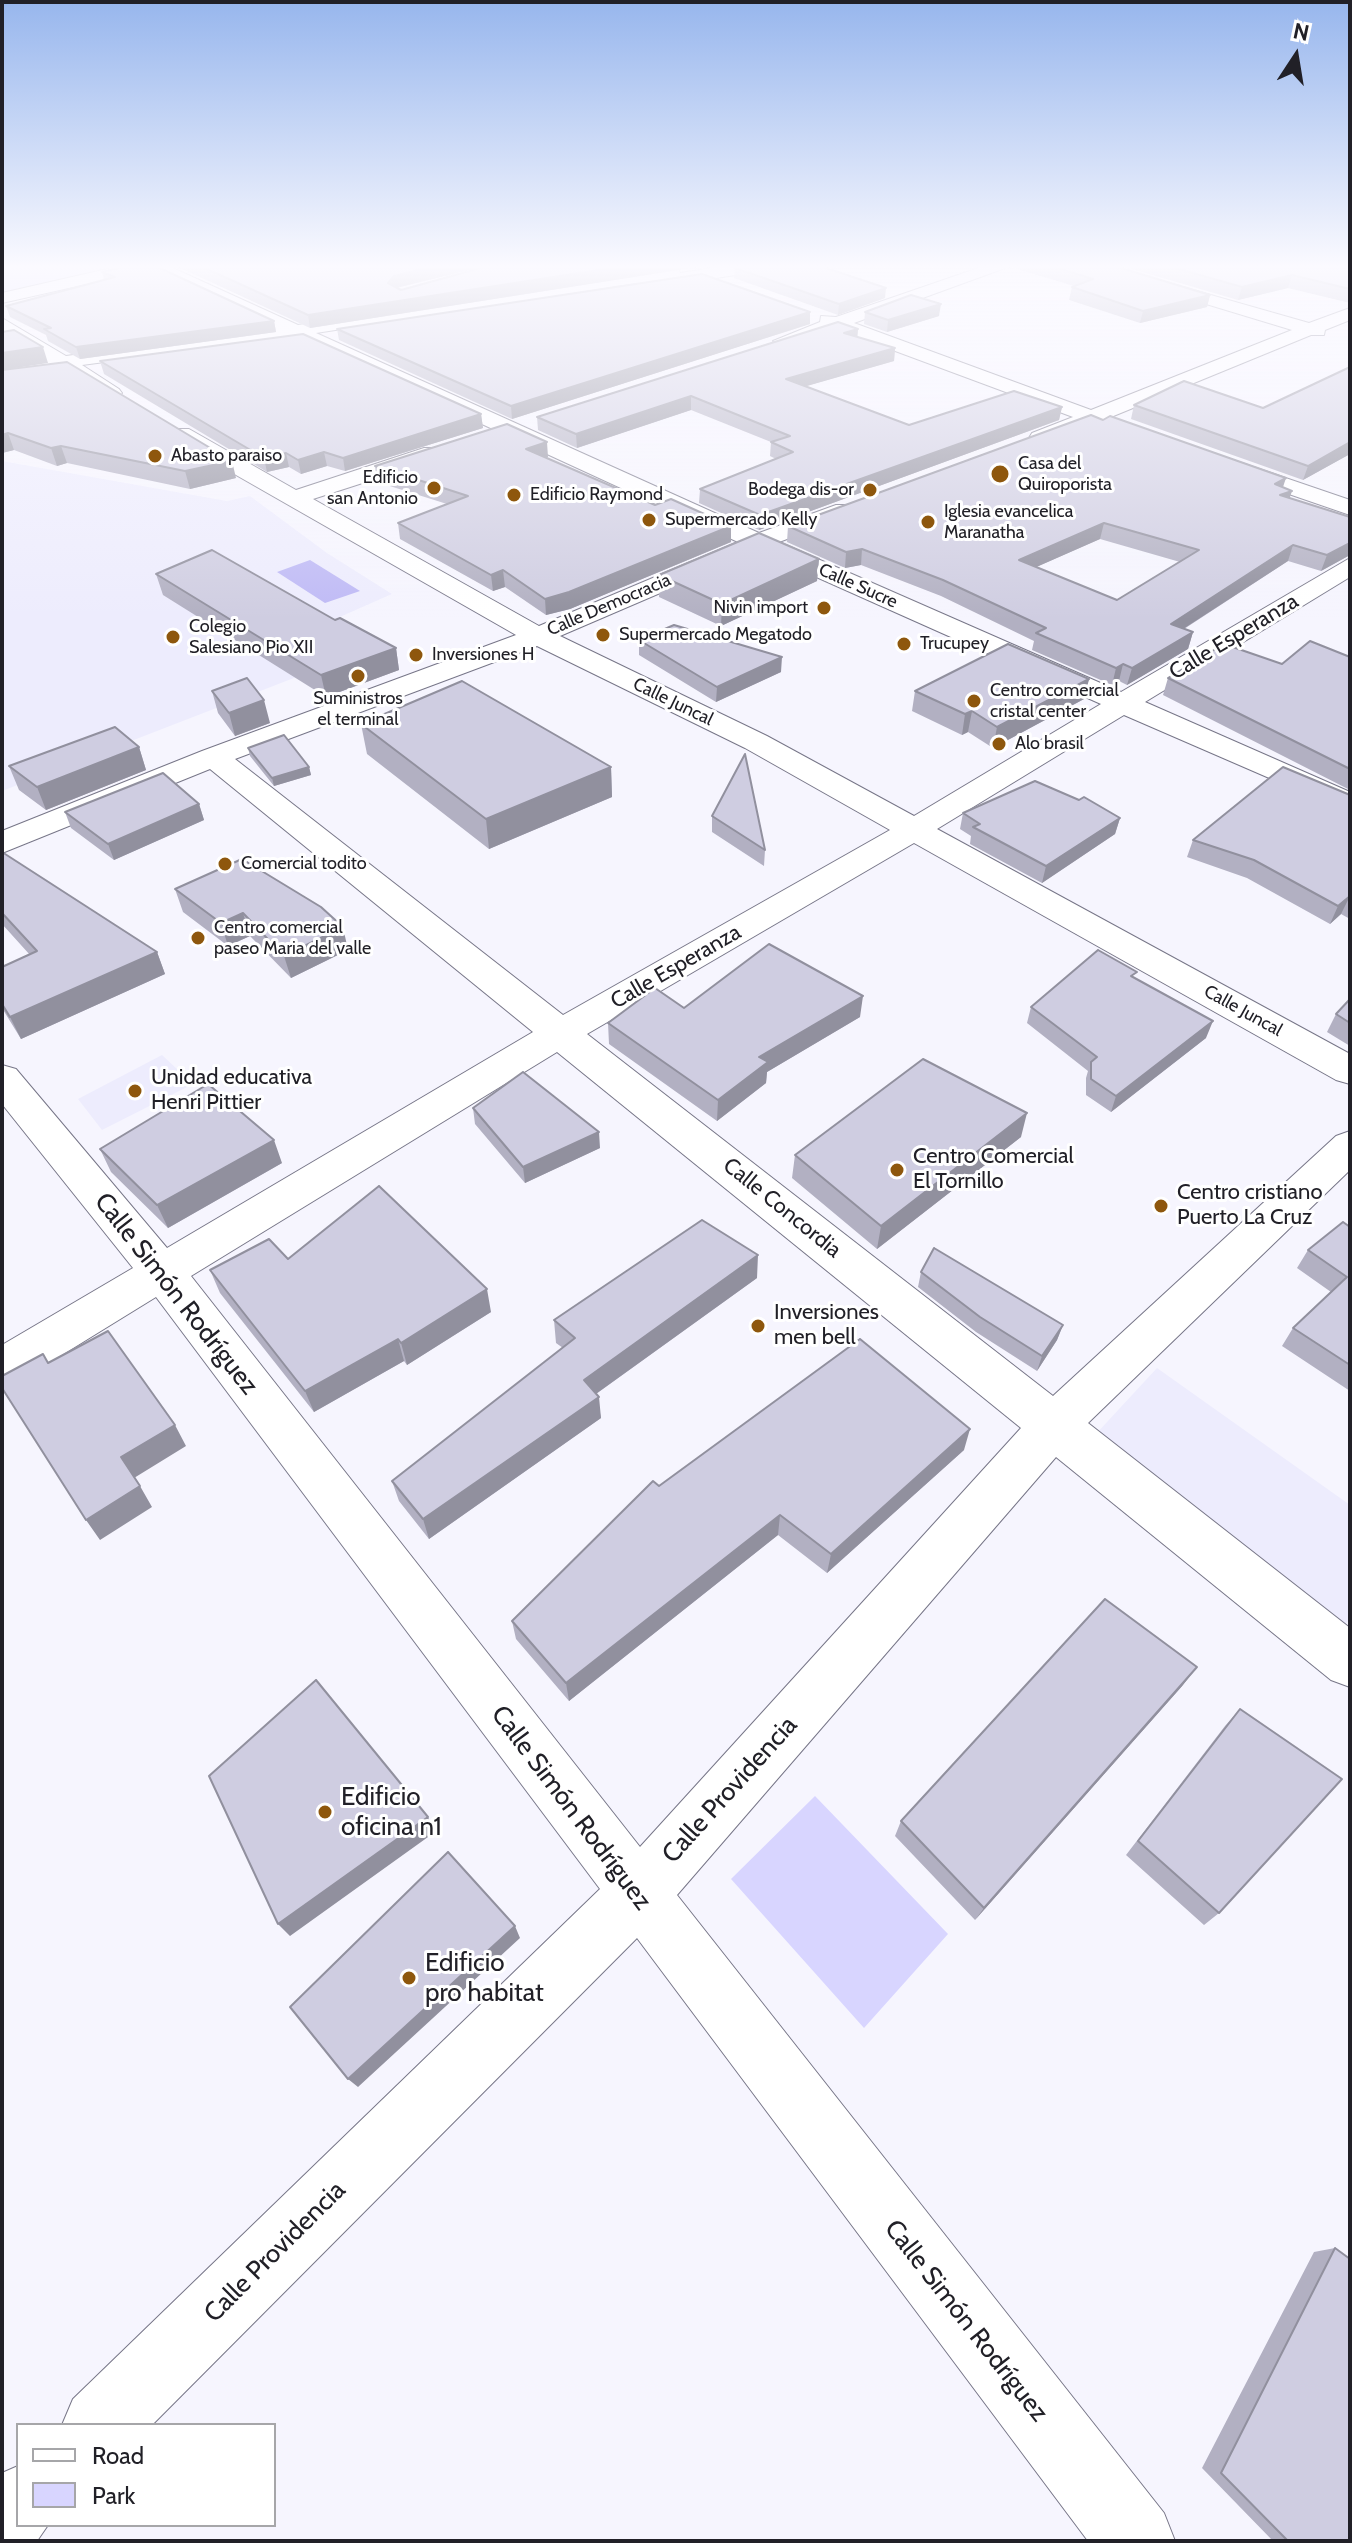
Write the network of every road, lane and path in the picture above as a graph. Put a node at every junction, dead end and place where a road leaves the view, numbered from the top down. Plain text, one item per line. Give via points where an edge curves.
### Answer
1 (96, 383) edge
2 (413, 383) edge
3 (998, 383) edge
4 (1178, 383) edge
5 (135, 406) edge
6 (541, 418) edge
7 (1093, 418) junction
8 (161, 422) edge
9 (512, 427) junction
10 (1121, 428) edge
11 (482, 437) edge
12 (1020, 445) edge
13 (453, 446) edge
14 (1207, 458) edge
15 (291, 499) junction
16 (874, 499) edge
17 (1350, 508) edge
18 (758, 542) junction
19 (1350, 566) edge
20 (538, 636) junction
21 (1122, 705) junction
22 (213, 757) junction
23 (1350, 804) edge
24 (915, 829) junction
25 (2, 843) edge
26 (562, 1032) junction
27 (1350, 1071) edge
28 (2, 1078) edge
29 (1350, 1146) edge
30 (163, 1273) junction
31 (2, 1368) edge
32 (1054, 1425) junction
33 (1350, 1661) edge
34 (637, 1895) junction
35 (101, 2423) edge
36 (1136, 2541) edge

1 - 5 street
2 - 9 street, Calle Sucre
3 - 7 street
4 - 7 street
6 - 9 street
7 - 10 street
7 - 12 street
8 - 15 street, Calle Juncal
9 - 11 street
9 - 18 street, Calle Sucre
13 - 15 street
14 - 17 street
15 - 20 street, Calle Juncal
16 - 18 street, Calle Democracia
18 - 20 street, Calle Democracia
18 - 21 street, Calle Sucre
19 - 21 street, Calle Esperanza
20 - 22 street, Calle Democracia
20 - 24 street, Calle Juncal via 756,742
21 - 23 street, Calle Sucre
21 - 24 street, Calle Esperanza
22 - 25 street, Calle Democracia
22 - 26 street, Calle Concordia
24 - 26 street, Calle Esperanza
24 - 27 street, Calle Juncal
26 - 30 street, Calle Esperanza
26 - 32 street, Calle Concordia
28 - 30 street, Calle Simón Rodríguez
29 - 32 street, Calle Providencia
30 - 31 street, Calle Esperanza
30 - 34 street, Calle Simón Rodríguez
32 - 33 street, Calle Concordia
32 - 34 street, Calle Providencia
34 - 35 street, Calle Providencia
34 - 36 street, Calle Simón Rodríguez

